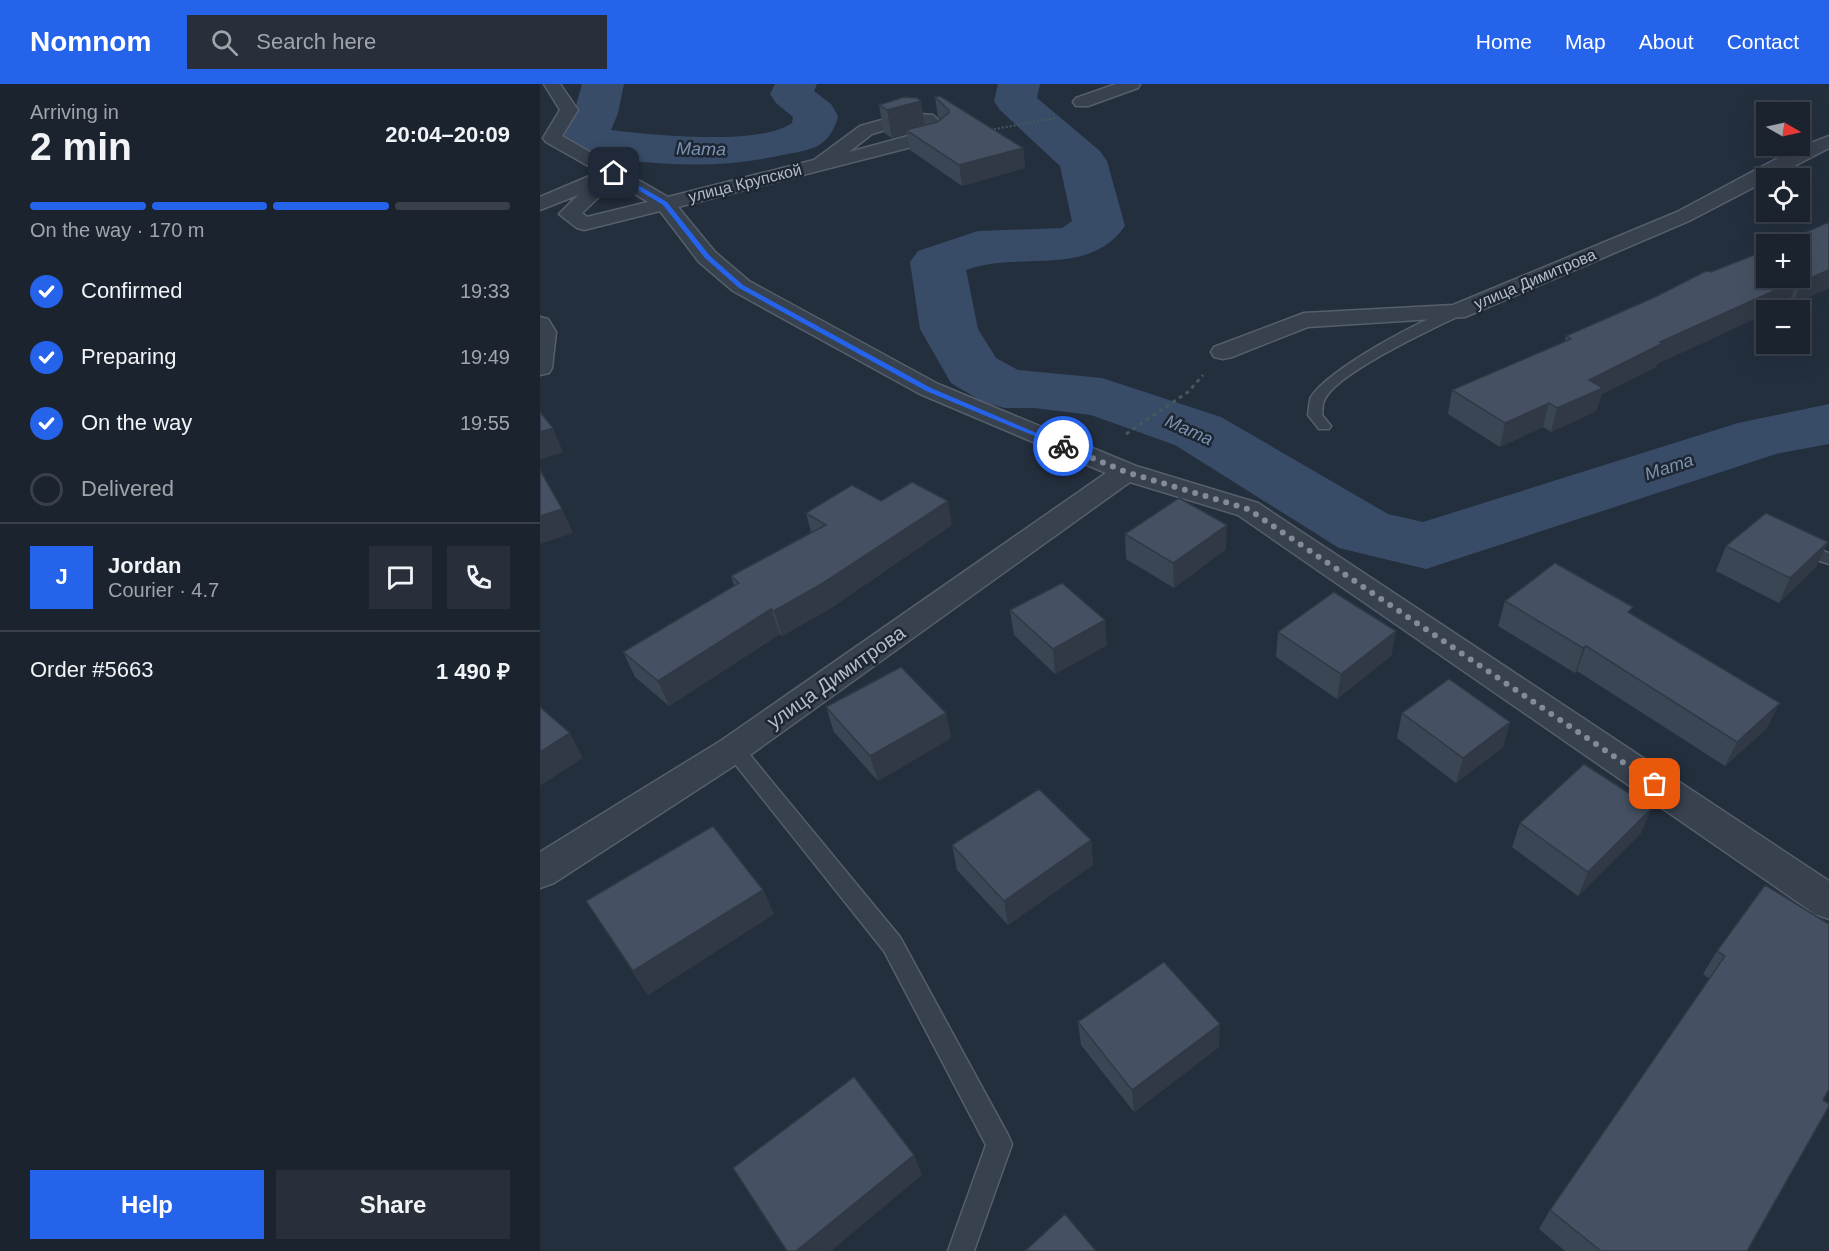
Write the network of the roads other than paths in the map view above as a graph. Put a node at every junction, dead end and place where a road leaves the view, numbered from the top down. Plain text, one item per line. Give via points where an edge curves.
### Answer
1 (552, 84) edge
2 (1132, 84) edge
3 (1082, 102) dead end
4 (1829, 141) edge
5 (821, 164) junction
6 (614, 173) junction
7 (540, 204) edge
8 (665, 204) junction
9 (569, 214) junction
10 (550, 223) dead end
11 (1457, 312) junction
12 (540, 324) edge
13 (1223, 352) dead end
14 (540, 368) edge
15 (1324, 426) dead end
16 (1126, 472) junction
17 (734, 749) junction
18 (540, 872) edge
19 (1829, 902) edge
20 (961, 1251) edge

1 - 6 street, улица Крупской via 569,110 552,138
2 - 3 street
4 - 11 street, улица Димитрова via 1684,216
5 - 5 street, улица Крупской via 866,130 907,118 927,120 941,131
5 - 8 street, улица Крупской
6 - 7 street
6 - 8 street, улица Крупской
6 - 9 street
8 - 9 street via 584,224
8 - 16 street via 707,257 741,286 929,389
9 - 10 street
11 - 13 street, улица Димитрова via 1304,320
11 - 15 lane via 1393,342 1333,381 1317,399 1316,415
12 - 14 street via 544,332
16 - 17 street, улица Димитрова
16 - 19 street via 1248,509
17 - 18 street, улица Димитрова
17 - 20 lane via 892,944 999,1144

